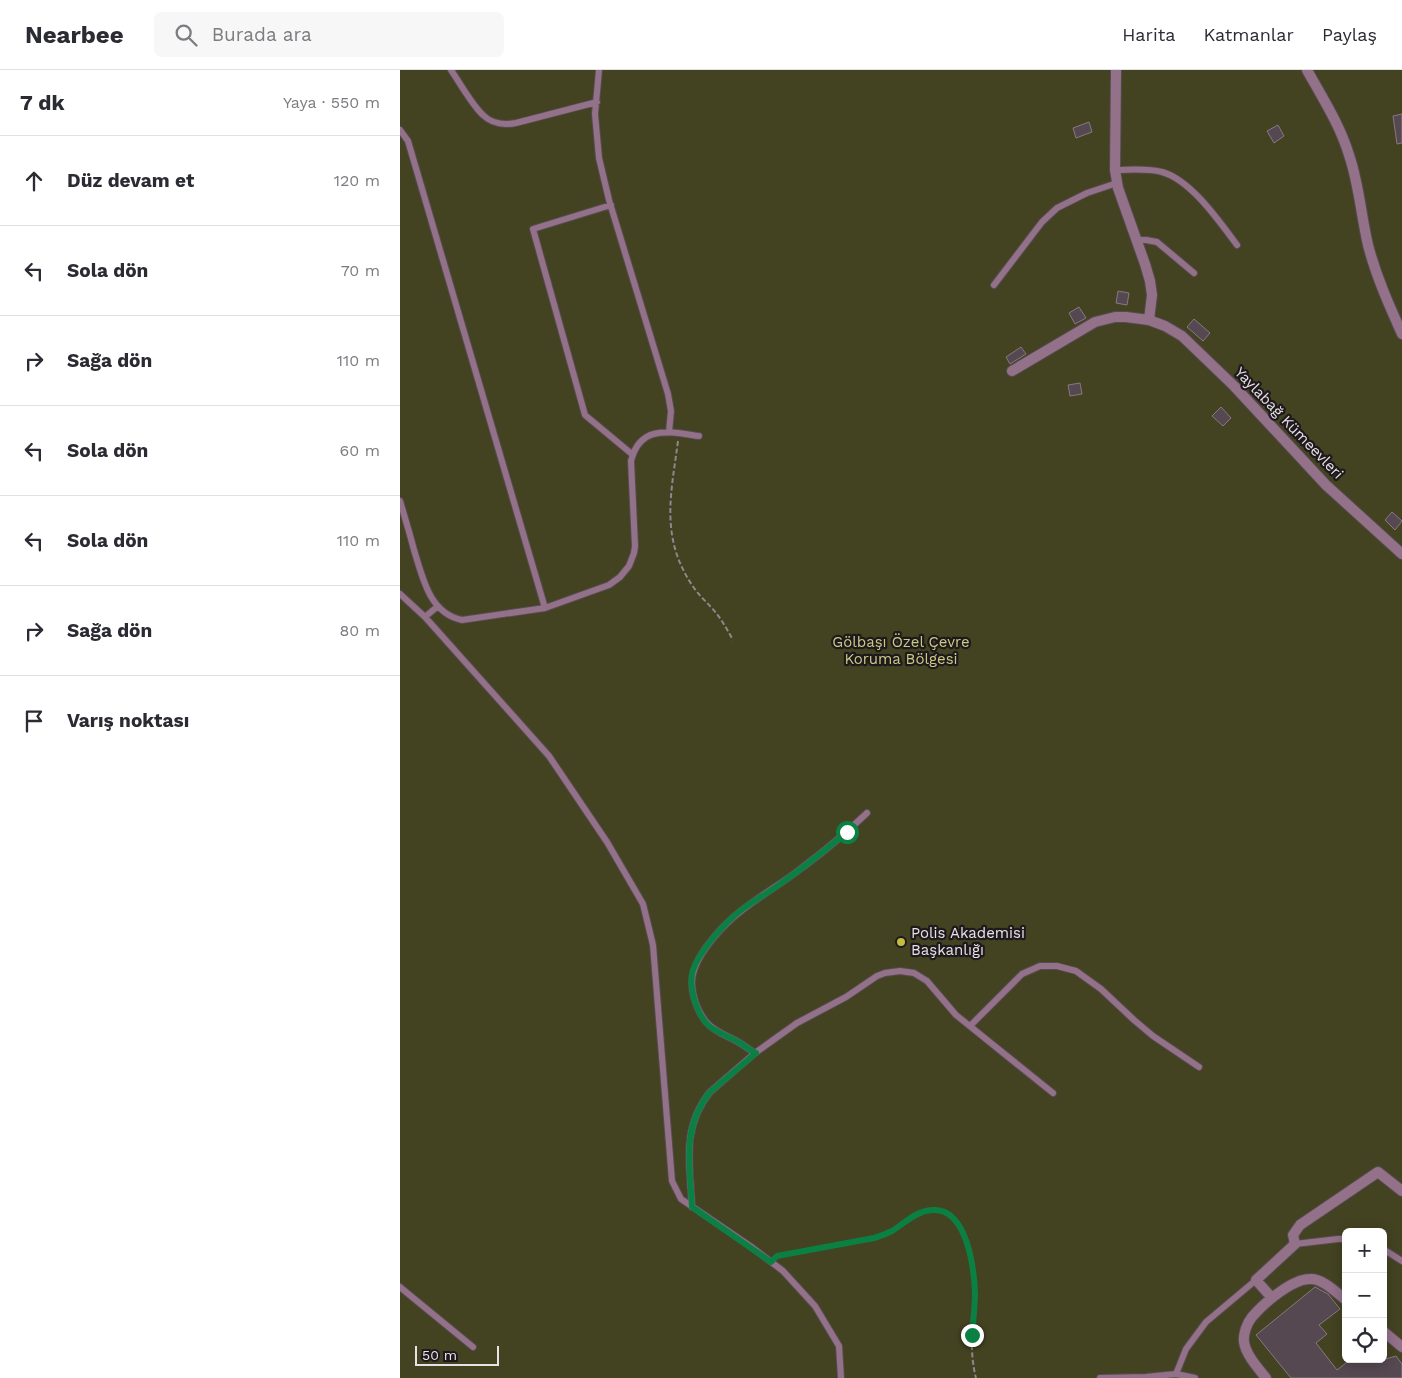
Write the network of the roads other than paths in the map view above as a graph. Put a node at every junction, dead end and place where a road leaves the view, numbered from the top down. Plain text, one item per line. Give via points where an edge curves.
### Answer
1 (451, 70) edge
2 (599, 70) edge
3 (1116, 70) edge
4 (1307, 70) edge
5 (596, 102) junction
6 (400, 130) edge
7 (1115, 170) junction
8 (1117, 183) junction
9 (611, 205) junction
10 (1136, 240) junction
11 (1236, 245) dead end
12 (1194, 273) dead end
13 (994, 284) dead end
14 (1149, 320) junction
15 (1402, 334) edge
16 (1012, 371) dead end
17 (668, 432) junction
18 (699, 436) dead end
19 (633, 455) junction
20 (400, 501) edge
21 (1402, 554) edge
22 (400, 594) edge
23 (438, 606) junction
24 (545, 608) junction
25 (425, 617) junction
26 (867, 813) dead end
27 (970, 1026) junction
28 (756, 1053) junction
29 (1199, 1067) dead end
30 (1053, 1093) dead end
31 (1402, 1191) edge
32 (692, 1207) junction
33 (1342, 1239) edge
34 (1295, 1244) junction
35 (1387, 1252) edge
36 (1402, 1261) edge
37 (1256, 1280) junction
38 (400, 1287) edge
39 (1342, 1297) edge
40 (1272, 1298) junction
41 (1387, 1334) edge
42 (473, 1347) dead end
43 (1402, 1347) edge
44 (1176, 1374) junction
45 (841, 1378) edge
46 (1100, 1378) edge
47 (1195, 1378) edge
48 (1266, 1378) edge

1 - 5 lane via 483,115 499,123 516,123
2 - 5 lane
3 - 7 street
4 - 15 street via 1349,154 1368,246
5 - 9 lane via 599,158
6 - 24 lane via 408,141
7 - 8 street
7 - 11 lane via 1161,171 1176,178 1218,219
8 - 10 street
8 - 13 lane via 1057,208 1042,222
9 - 17 lane via 668,394 671,411
9 - 19 lane via 533,230 585,415
10 - 12 lane via 1157,242
10 - 14 street via 1151,288
14 - 16 street, Yaylabağ Kümeevleri via 1114,317 1095,322
14 - 21 street, Yaylabağ Kümeevleri via 1182,336 1250,402 1326,485
17 - 18 lane
17 - 19 lane via 658,432 645,438
19 - 24 lane via 634,553 629,566 609,585
20 - 23 lane via 426,589
22 - 25 lane
23 - 24 lane via 450,616 462,620
23 - 25 lane
25 - 32 lane via 549,756 607,842 643,904 653,945 672,1181 681,1199
26 - 28 lane via 826,850 729,922 709,944 693,970 693,995 708,1024
27 - 28 lane via 956,1015 927,981 914,973 894,971 877,976 797,1023
27 - 29 lane via 1022,974 1040,966 1057,966 1076,971 1153,1036
27 - 30 lane
28 - 32 lane via 710,1092 695,1116 689,1146
31 - 34 street via 1378,1172 1300,1225 1293,1235
32 - 45 lane via 783,1271 815,1306 839,1346
33 - 34 lane
34 - 37 street
35 - 36 lane
37 - 40 street
37 - 44 lane via 1206,1322 1186,1349
38 - 42 lane
39 - 40 street via 1311,1278 1295,1282
40 - 48 street via 1252,1317 1244,1342 1246,1351
41 - 43 street
44 - 46 lane
44 - 47 lane

